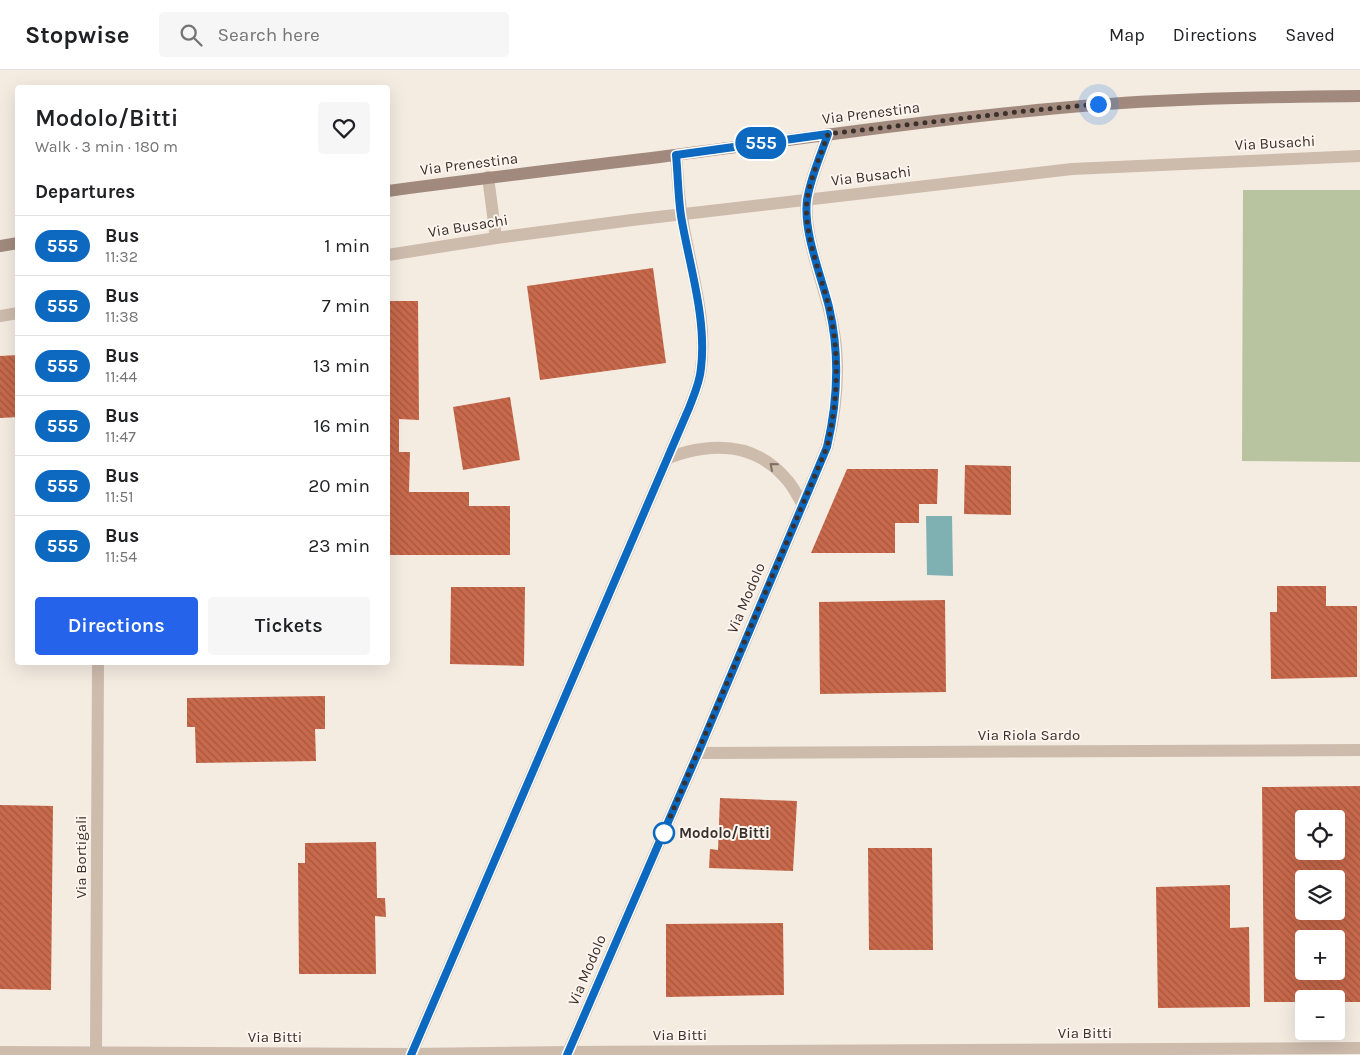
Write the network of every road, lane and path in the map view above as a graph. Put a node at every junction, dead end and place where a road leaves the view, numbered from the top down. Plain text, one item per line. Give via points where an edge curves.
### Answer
1 (1360, 96) edge
2 (828, 134) junction
3 (676, 155) junction
4 (1360, 156) edge
5 (488, 177) junction
6 (390, 191) edge
7 (807, 200) junction
8 (681, 214) junction
9 (496, 238) junction
10 (15, 244) edge
11 (0, 246) edge
12 (390, 255) edge
13 (15, 314) edge
14 (0, 316) edge
15 (668, 458) junction
16 (802, 504) junction
17 (98, 665) edge
18 (1360, 750) edge
19 (698, 753) junction
20 (1360, 1048) edge
21 (0, 1052) edge
22 (96, 1052) junction
23 (568, 1053) edge
24 (411, 1054) edge

1 - 2 main road, Via Prenestina via 1098,104
2 - 3 main road, Via Prenestina
2 - 7 street, Via Modolo
3 - 5 main road, Via Prenestina
3 - 8 street
4 - 7 street, Via Busachi via 1072,169
5 - 6 main road, Via Prenestina
5 - 9 street
7 - 8 street, Via Busachi
7 - 16 street, Via Modolo via 810,238 832,324 837,376 827,447
8 - 9 street, Via Busachi
8 - 15 street via 700,313 702,354 694,396
9 - 12 street, Via Busachi
10 - 11 main road
13 - 14 street
16 -> 15 street via 789,482 771,463 753,453 734,449 702,449
15 - 24 street
16 - 19 street, Via Modolo
17 - 22 street, Via Bortigali
18 - 19 street, Via Riola Sardo
19 - 23 street, Via Modolo
20 - 23 street, Via Bitti
21 - 22 street, Via Bitti
22 - 24 street, Via Bitti
23 - 24 street, Via Bitti

